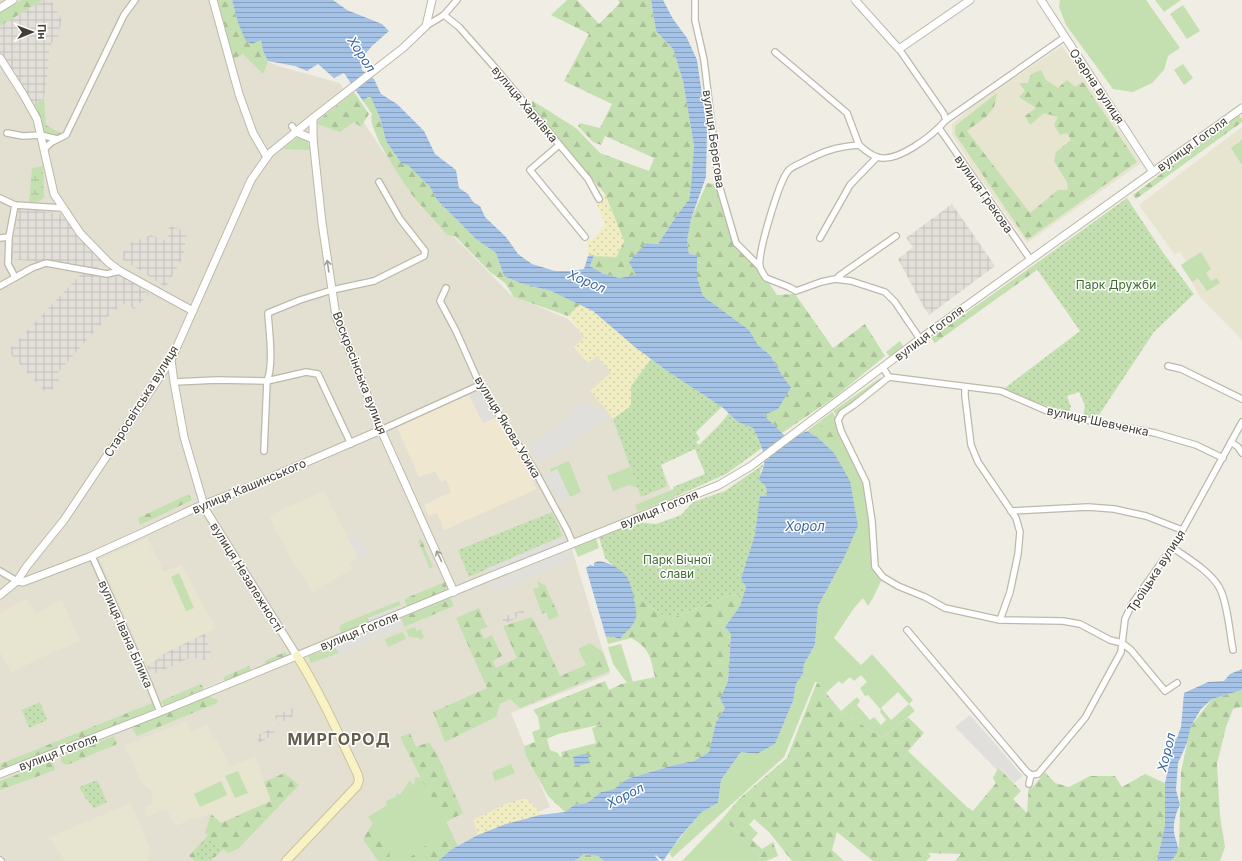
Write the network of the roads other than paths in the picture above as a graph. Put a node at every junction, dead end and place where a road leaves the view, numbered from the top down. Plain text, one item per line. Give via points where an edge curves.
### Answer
1 (13, 0) edge
2 (135, 0) edge
3 (213, 0) edge
4 (432, 0) edge
5 (457, 0) edge
6 (695, 0) edge
7 (855, 0) edge
8 (970, 0) edge
9 (1041, 0) edge
10 (0, 8) edge
11 (444, 16) junction
12 (426, 26) junction
13 (1065, 38) junction
14 (899, 49) junction
15 (775, 52) dead end
16 (0, 58) edge
17 (1242, 109) edge
18 (314, 118) junction
19 (946, 120) junction
20 (939, 128) junction
21 (294, 129) junction
22 (7, 133) dead end
23 (41, 135) junction
24 (57, 139) junction
25 (313, 139) junction
26 (559, 145) junction
27 (859, 145) junction
28 (44, 149) junction
29 (267, 157) junction
30 (877, 157) junction
31 (1153, 172) junction
32 (379, 182) dead end
33 (0, 198) edge
34 (599, 199) dead end
35 (15, 205) junction
36 (62, 208) junction
37 (896, 236) dead end
38 (9, 237) junction
39 (585, 237) dead end
40 (0, 238) edge
41 (820, 238) dead end
42 (1030, 259) junction
43 (760, 267) junction
44 (120, 272) junction
45 (15, 277) junction
46 (837, 279) junction
47 (0, 286) edge
48 (446, 288) dead end
49 (332, 290) junction
50 (193, 311) junction
51 (920, 339) junction
52 (171, 360) junction
53 (1168, 366) dead end
54 (883, 368) junction
55 (888, 377) junction
56 (267, 381) junction
57 (174, 382) junction
58 (480, 385) junction
59 (965, 387) junction
60 (1242, 399) edge
61 (1242, 422) edge
62 (381, 430) junction
63 (1231, 442) junction
64 (351, 444) junction
65 (264, 450) dead end
66 (1242, 452) edge
67 (1222, 458) junction
68 (203, 505) junction
69 (1010, 511) junction
70 (1182, 530) junction
71 (573, 544) junction
72 (1172, 547) junction
73 (92, 556) junction
74 (0, 571) edge
75 (17, 581) junction
76 (454, 592) junction
77 (0, 595) edge
78 (1000, 620) junction
79 (907, 630) dead end
80 (1122, 643) junction
81 (1233, 650) dead end
82 (298, 656) junction
83 (1177, 683) dead end
84 (160, 712) junction
85 (0, 774) edge
86 (1031, 775) junction
87 (1029, 784) dead end
88 (286, 861) edge

1 - 10 street
2 - 24 street via 124,15 66,135
3 - 29 street via 239,94 253,133
4 - 12 street
5 - 11 street
6 - 43 street, вулиця Берегова via 695,20 704,60 719,185 736,243
7 - 14 street
8 - 14 street
9 - 13 street, Озерна вулиця
11 - 12 street
11 - 26 street, вулиця Харківка via 459,28 498,71
12 - 18 street via 403,48
13 - 19 street
13 - 31 street, Озерна вулиця
14 - 19 street
15 - 27 street via 847,113
16 - 23 street via 37,119
17 - 31 street, вулиця Гоголя
18 - 21 street, Старосвітська вулиця
18 - 25 street, Воскресінська вулиця
19 - 20 street
20 - 30 street via 909,151 886,158
20 - 42 street, вулиця Грекова
21 - 25 street
21 - 29 street, Старосвітська вулиця
22 - 23 street via 22,136
23 - 24 street
23 - 28 street
24 - 28 street
49 -> 25 street, Воскресінська вулиця
26 - 34 street, вулиця Харківка via 588,179
26 - 39 street via 530,170
27 - 30 street
27 - 43 street via 839,146 822,152 789,170 782,182 769,220 760,256
28 - 36 street via 54,194
29 - 50 street, Старосвітська вулиця via 251,180
30 - 41 street via 850,185
31 - 42 street, вулиця Гоголя
32 - 49 street via 400,219 425,251 424,256 374,281
33 - 35 street
35 - 36 street
35 - 38 street
36 - 44 street via 80,233
37 - 46 street
38 - 40 street
38 - 45 street via 8,264
42 - 51 street, вулиця Гоголя
43 - 46 street, вулиця Берегова via 766,278 796,291
44 - 45 street via 107,274 46,263
44 - 50 street
45 - 47 street
46 - 51 street via 885,292 895,302
48 - 58 street, вулиця Якова Усика via 440,300
49 - 56 street via 268,313 270,375
49 - 62 street, Воскресінська вулиця via 336,316 347,348
50 - 52 street, Старосвітська вулиця
51 - 54 street, вулиця Гоголя
52 - 57 street, вулиця Незалежності
52 - 75 street, Старосвітська вулиця via 68,514
53 - 60 street via 1181,369
54 - 55 street
54 - 71 street, вулиця Гоголя via 751,466 719,485
55 - 59 street, вулиця Шевченка
55 - 78 street via 842,413 838,420 866,482 875,567 883,577 898,586 945,608
56 - 57 street
56 - 64 street via 306,372 318,374
56 - 65 street
57 - 68 street, вулиця Незалежності via 184,437
58 - 62 street, вулиця Кашинського
58 - 71 street, вулиця Якова Усика via 535,470
59 - 67 street, вулиця Шевченка via 1001,391 1054,414 1155,433 1196,445
59 - 69 street via 971,446 978,462
61 - 63 street, Троїцька вулиця
62 - 64 street, вулиця Кашинського
76 -> 62 street, Воскресінська вулиця
63 - 66 street
63 - 67 street, Троїцька вулиця
64 - 68 street, вулиця Кашинського
67 - 70 street, Троїцька вулиця
68 - 73 street, вулиця Кашинського
68 - 82 street, вулиця Незалежності
69 - 70 street via 1114,508 1146,516
69 - 78 street via 1016,518 1020,532 1018,554 1010,592
70 - 72 street, Троїцька вулиця
71 - 76 street, вулиця Гоголя
72 - 80 street, Троїцька вулиця via 1132,604 1125,620
72 - 81 street via 1211,576 1219,587 1224,599
73 - 75 street, вулиця Кашинського via 23,582
73 - 84 street, вулиця Івана Білика
74 - 75 street
75 - 77 street, Старосвітська вулиця
76 - 82 street, вулиця Гоголя
78 - 80 street via 1063,621 1080,624 1110,640
79 - 86 street
80 - 83 street via 1166,691
80 - 86 street, Троїцька вулиця via 1120,652 1085,718 1038,774
82 - 84 street, вулиця Гоголя
82 - 88 main road, вулиця Незалежності via 332,720 359,780 357,786
84 - 85 street, вулиця Гоголя
86 - 87 street

